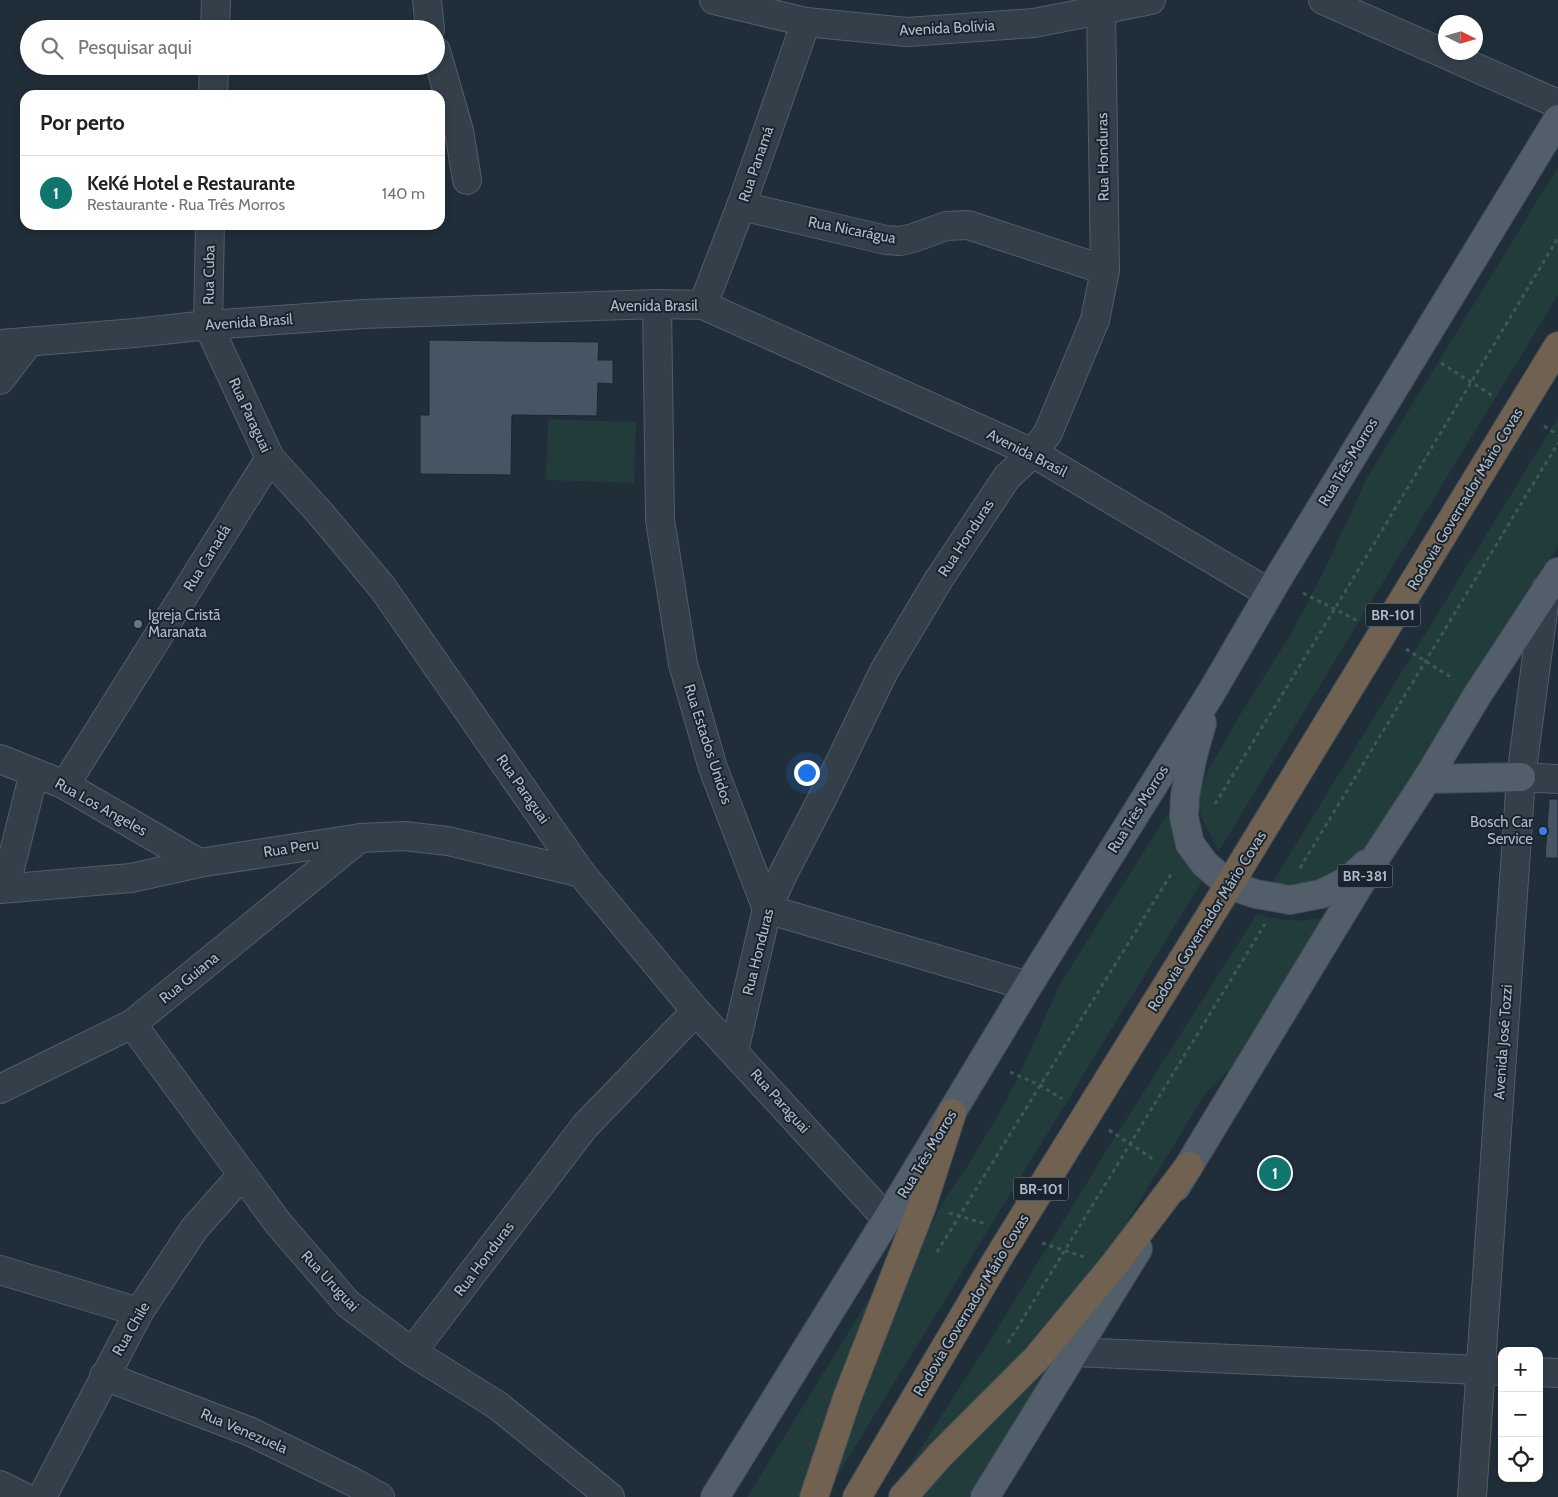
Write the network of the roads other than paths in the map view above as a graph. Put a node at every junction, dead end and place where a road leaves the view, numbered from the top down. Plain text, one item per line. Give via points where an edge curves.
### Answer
1 (216, 0) edge
2 (426, 0) edge
3 (714, 0) edge
4 (1151, 0) edge
5 (1323, 0) edge
6 (1101, 10) junction
7 (215, 20) edge
8 (429, 20) edge
9 (806, 22) junction
10 (214, 75) edge
11 (443, 75) edge
12 (214, 90) edge
13 (1558, 104) edge
14 (1558, 119) edge
15 (467, 180) dead end
16 (742, 206) junction
17 (210, 230) edge
18 (1105, 270) junction
19 (657, 304) junction
20 (703, 305) junction
21 (208, 325) junction
22 (29, 342) junction
23 (0, 344) edge
24 (1558, 346) edge
25 (0, 380) edge
26 (1033, 453) junction
27 (270, 458) junction
28 (1552, 580) edge
29 (1269, 593) junction
30 (1211, 693) junction
31 (0, 759) edge
32 (34, 772) junction
33 (1521, 777) junction
34 (1427, 779) junction
35 (1558, 779) edge
36 (65, 785) junction
37 (361, 838) junction
38 (1378, 854) junction
39 (199, 863) junction
40 (581, 873) junction
41 (1229, 885) junction
42 (2, 888) edge
43 (767, 909) junction
44 (1028, 986) junction
45 (696, 1011) junction
46 (132, 1024) junction
47 (734, 1051) junction
48 (0, 1089) edge
49 (952, 1113) junction
50 (1189, 1166) junction
51 (242, 1175) junction
52 (887, 1219) junction
53 (0, 1270) edge
54 (139, 1312) junction
55 (412, 1352) junction
56 (1075, 1352) junction
57 (1492, 1371) edge
58 (1543, 1372) edge
59 (1558, 1373) edge
60 (104, 1376) junction
61 (0, 1485) edge
62 (24, 1497) edge
63 (42, 1497) edge
64 (380, 1497) edge
65 (610, 1497) edge
66 (715, 1497) edge
67 (814, 1497) edge
68 (857, 1497) edge
69 (903, 1497) edge
70 (985, 1497) edge
71 (1472, 1497) edge

1 - 7 street
2 - 8 street
3 - 9 street, Avenida Bolívia
4 - 6 street, Avenida Bolívia
5 - 13 street
6 - 9 street, Avenida Bolívia via 1034,23 908,32
6 - 18 street, Rua Honduras
9 - 16 street, Rua Panamá
10 - 12 street
11 - 15 street via 459,131
14 - 29 main road, Rua Três Morros
16 - 18 street, Rua Nicarágua via 886,240 900,241 946,226 968,224
16 - 20 street, Rua Panamá
17 - 21 street, Rua Cuba
18 - 26 street, Rua Honduras via 1095,320 1048,433
19 - 20 street, Avenida Brasil
19 - 21 street, Avenida Brasil via 363,314
19 - 43 street, Rua Estados Unidos via 660,520 683,664 713,768
20 - 26 street, Avenida Brasil
21 - 22 street, Avenida Brasil
21 - 27 street, Rua Paraguai
22 - 23 street, Avenida Brasil
22 - 25 street
24 - 41 highway, Rodovia Governador Mário Covas / BR-101
26 - 29 street, Avenida Brasil
26 - 43 street, Rua Honduras via 1006,477 939,579 884,672
27 - 36 street, Rua Canadá
27 - 40 street, Rua Paraguai via 382,587
28 - 33 street, Avenida José Tozzi
28 - 34 main road, BR-381
29 - 30 main road, Rua Três Morros
30 - 41 main road via 1192,759 1184,817 1190,844 1205,864
30 - 44 main road, Rua Três Morros
31 - 32 street, Rua Los Angeles
32 - 36 street, Rua Los Angeles
32 - 42 street
33 - 34 main road
33 - 35 street
33 - 57 street, Avenida José Tozzi
34 - 38 main road, BR-381
36 - 39 street, Rua Los Angeles
37 - 39 street, Rua Peru
37 - 40 street, Rua Peru via 404,836 448,842
37 - 46 street, Rua Guiana
38 - 41 main road via 1349,880 1321,894 1290,900
38 - 50 main road, BR-381
39 - 42 street, Rua Peru via 131,878
40 - 45 street, Rua Paraguai
41 - 68 highway, Rodovia Governador Mário Covas / BR-101 via 998,1258
43 - 44 street
43 - 47 street, Rua Honduras
44 - 49 main road, Rua Três Morros
45 - 47 street, Rua Paraguai
45 - 55 street, Rua Honduras via 585,1126
46 - 48 street, Rua Guiana
46 - 51 street, Rua Uruguai
47 - 52 street, Rua Paraguai
49 - 52 main road, Rua Três Morros
49 - 67 highway via 922,1206 847,1398
50 - 56 main road, BR-381
50 - 69 highway via 1113,1266 1036,1359 940,1455
51 - 54 street, Rua Chile via 194,1229
51 - 55 street, Rua Uruguai via 278,1223 348,1304
52 - 66 main road, Rua Três Morros
53 - 54 street
54 - 60 street, Rua Chile
55 - 65 street, Rua Uruguai via 497,1405
56 - 57 street
56 - 70 main road, BR-381
57 - 71 street, Avenida José Tozzi
58 - 59 street
60 - 63 street, Rua Chile
60 - 64 street, Rua Venezuela via 251,1432
61 - 62 street

